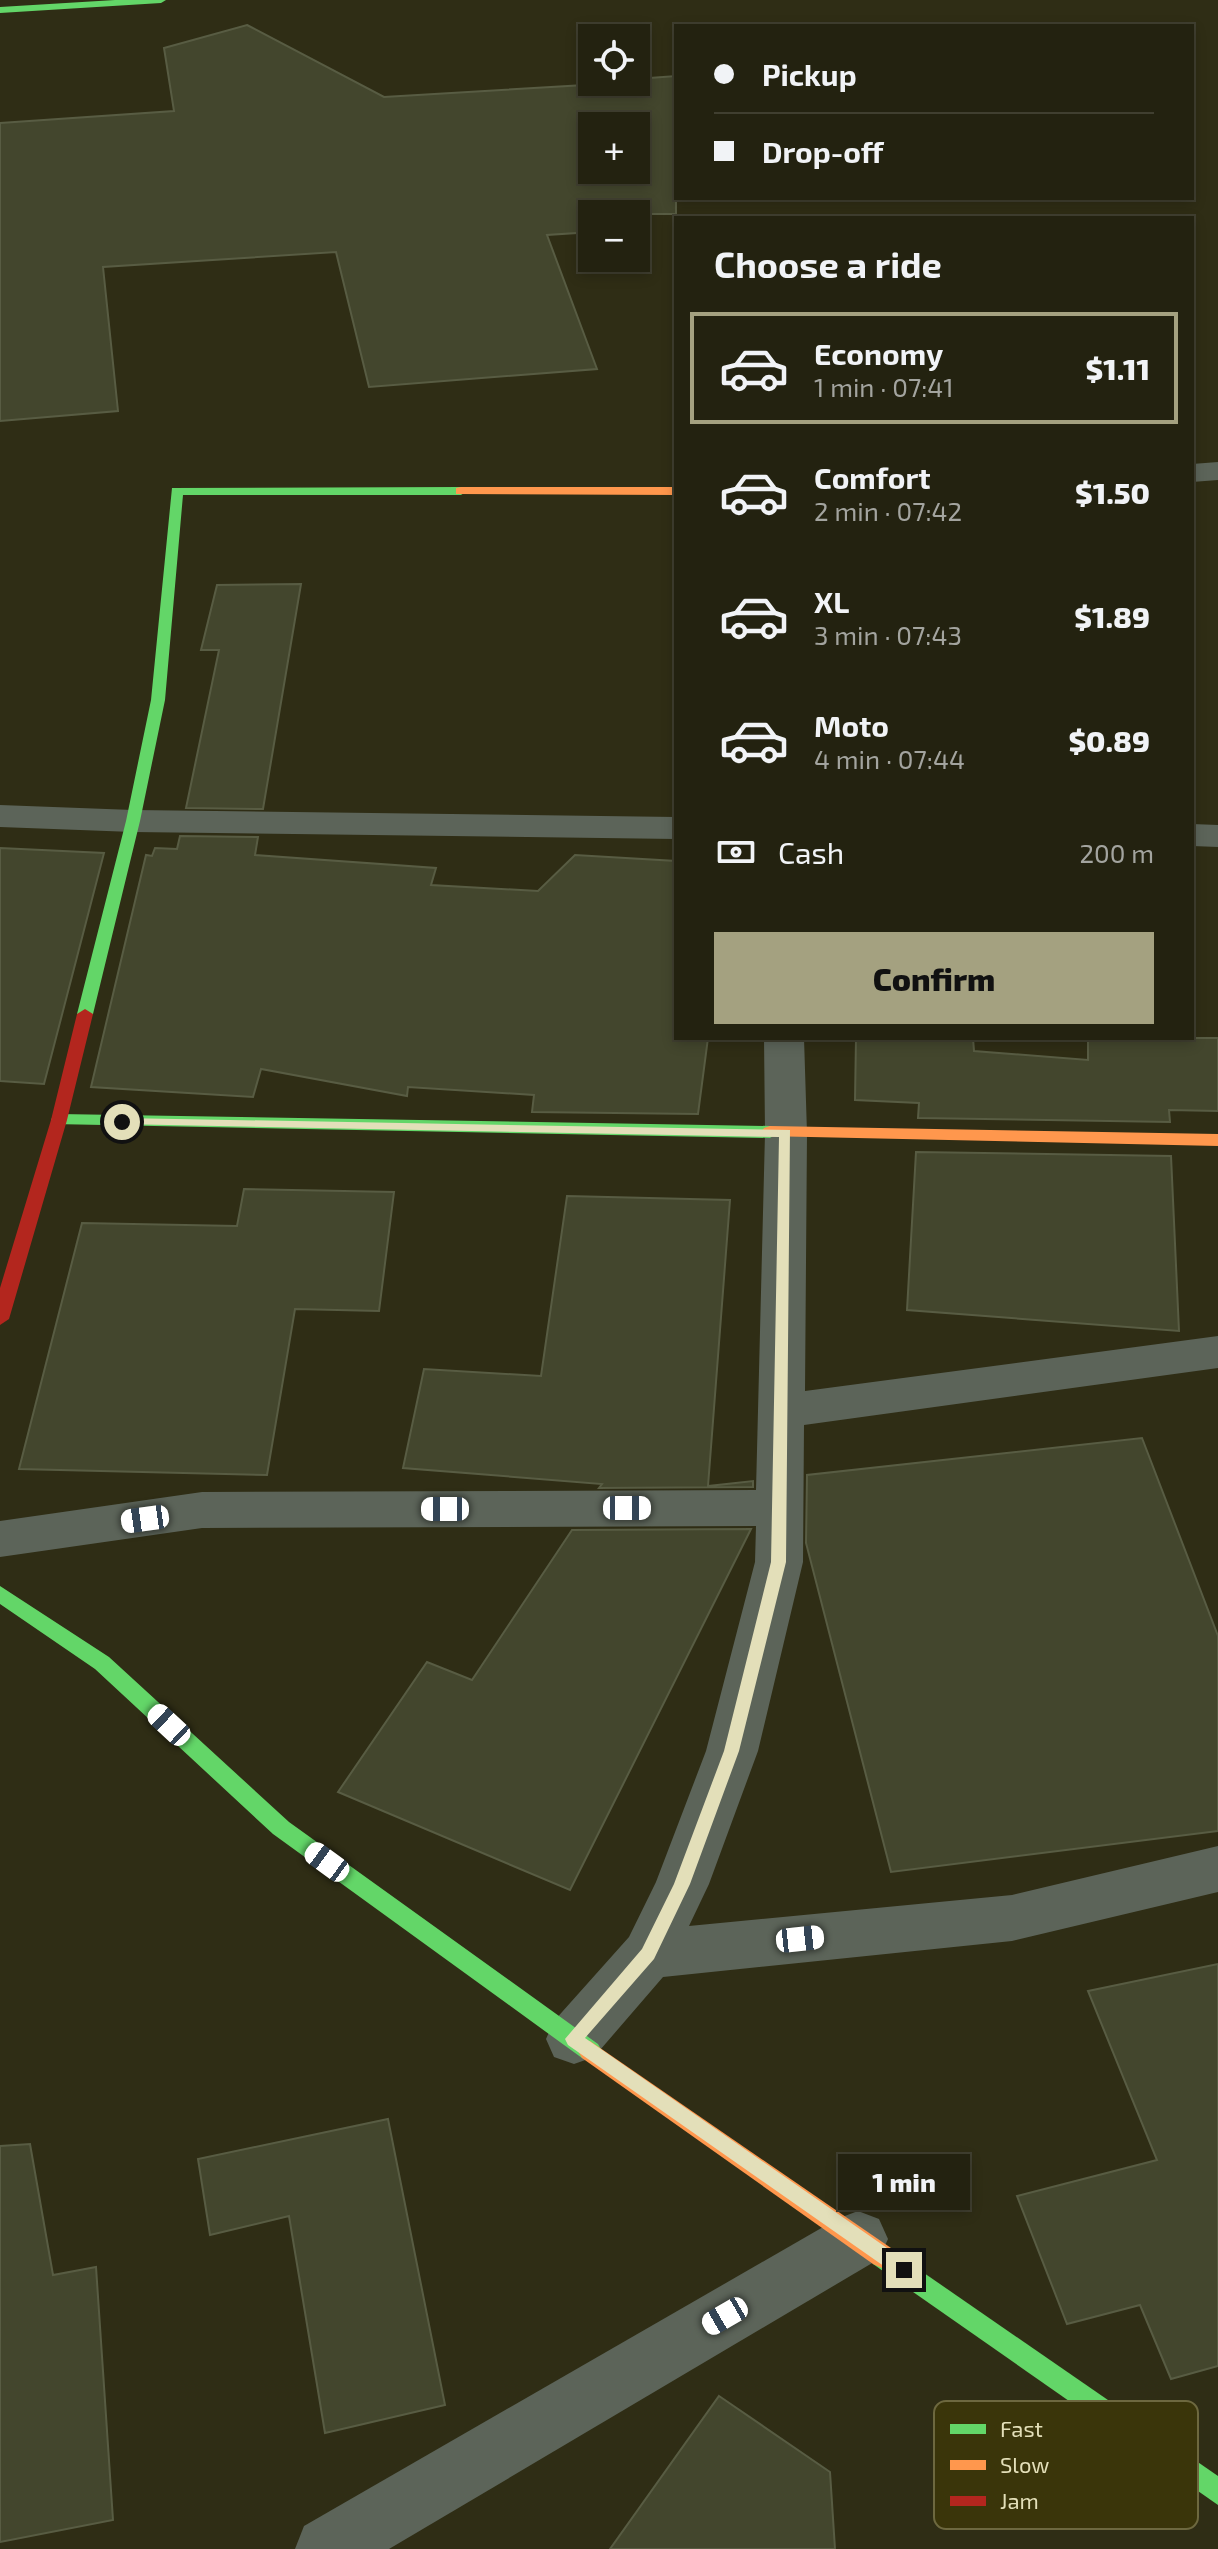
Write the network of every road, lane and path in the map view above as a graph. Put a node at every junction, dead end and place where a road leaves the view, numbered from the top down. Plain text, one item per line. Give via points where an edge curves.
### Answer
1 (161, 0) edge
2 (0, 10) edge
3 (1218, 471) edge
4 (1194, 473) edge
5 (674, 491) edge
6 (0, 816) edge
7 (133, 821) junction
8 (674, 828) edge
9 (1194, 835) edge
10 (1218, 836) edge
11 (784, 1040) edge
12 (59, 1120) junction
13 (786, 1133) junction
14 (1218, 1140) edge
15 (0, 1319) edge
16 (1218, 1352) edge
17 (781, 1411) junction
18 (778, 1508) junction
19 (0, 1539) edge
20 (0, 1594) edge
21 (1218, 1869) edge
22 (648, 1954) junction
23 (574, 2039) junction
24 (858, 2239) junction
25 (1089, 2401) edge
26 (1198, 2478) edge
27 (1218, 2492) edge
28 (327, 2549) edge

1 - 2 street
3 - 4 street
5 - 7 street via 177,491 158,700
6 - 7 street
7 - 8 street
7 - 12 street
9 - 10 street
11 - 13 street
12 - 13 street
12 - 15 street
13 - 14 street
13 - 17 street
16 - 17 street
17 - 18 street
18 - 19 street via 202,1510
18 - 22 street via 779,1562 732,1751 682,1884
20 - 23 street via 102,1663 281,1828
21 - 22 street via 1012,1918
22 - 23 street
23 - 24 street
24 - 25 street
24 - 28 street
26 - 27 street

